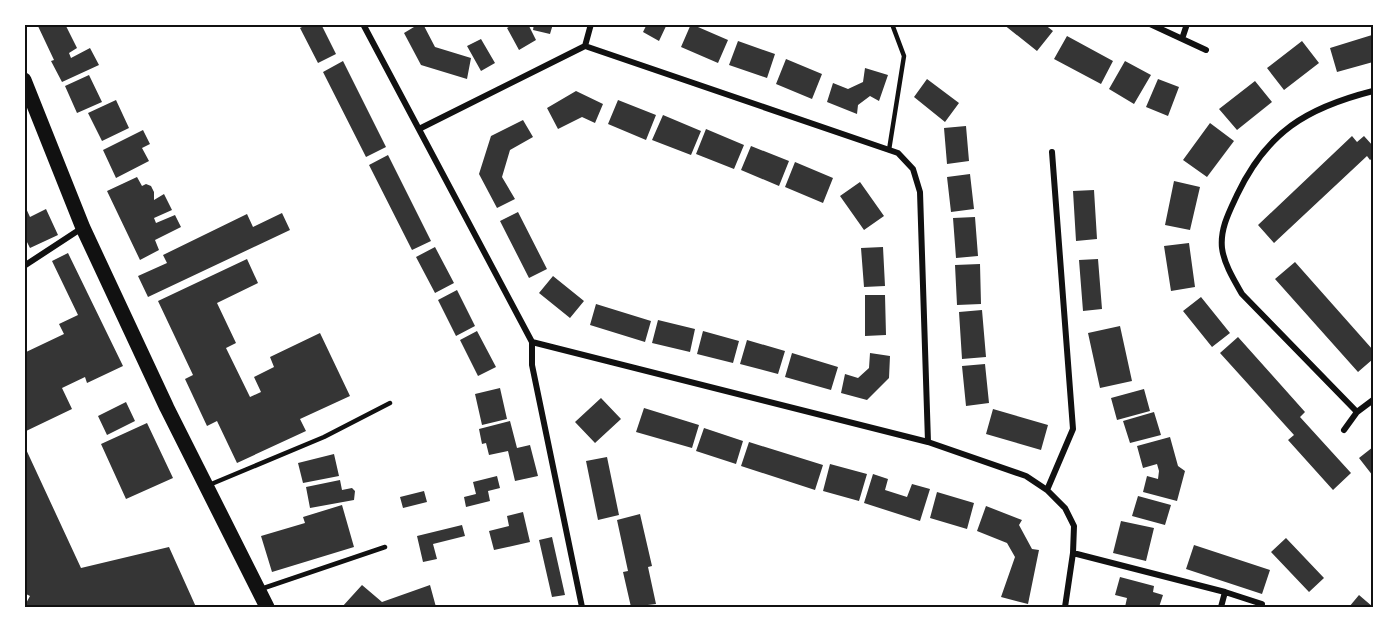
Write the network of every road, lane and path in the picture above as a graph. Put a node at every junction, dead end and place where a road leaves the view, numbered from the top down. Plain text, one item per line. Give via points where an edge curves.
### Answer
1 (363, 24) edge
2 (591, 24) edge
3 (892, 24) edge
4 (1150, 24) edge
5 (1187, 24) edge
6 (1182, 39) junction
7 (585, 46) junction
8 (1206, 50) dead end
9 (25, 86) edge
10 (1373, 91) edge
11 (418, 129) junction
12 (889, 150) junction
13 (1052, 152) dead end
14 (83, 228) junction
15 (24, 266) edge
16 (532, 342) junction
17 (1373, 400) edge
18 (390, 403) dead end
19 (1357, 412) junction
20 (1344, 430) dead end
21 (928, 442) junction
22 (206, 486) junction
23 (1047, 490) junction
24 (385, 547) dead end
25 (1073, 553) junction
26 (259, 590) junction
27 (1225, 592) junction
28 (1262, 604) dead end
29 (267, 607) edge
30 (582, 607) edge
31 (1065, 607) edge
32 (1221, 607) edge

1 - 11 street
2 - 7 street
3 - 12 lane via 904,56
4 - 6 street
5 - 6 street
6 - 8 street
7 - 11 street
7 - 12 street
9 - 14 main road
10 - 19 street via 1315,111 1280,133 1246,177 1227,215 1222,236 1222,251 1242,294
11 - 16 street
12 - 21 street via 898,153 913,169 921,192
13 - 23 street via 1073,429
14 - 15 street
14 - 22 main road
16 - 21 street
16 - 30 street via 532,365
17 - 19 street
18 - 22 lane via 324,437
19 - 20 street
21 - 23 street via 1026,476
22 - 26 main road
23 - 25 street via 1065,508 1074,526
24 - 26 lane
25 - 27 street
25 - 31 street
26 - 29 main road
27 - 28 street
27 - 32 street

